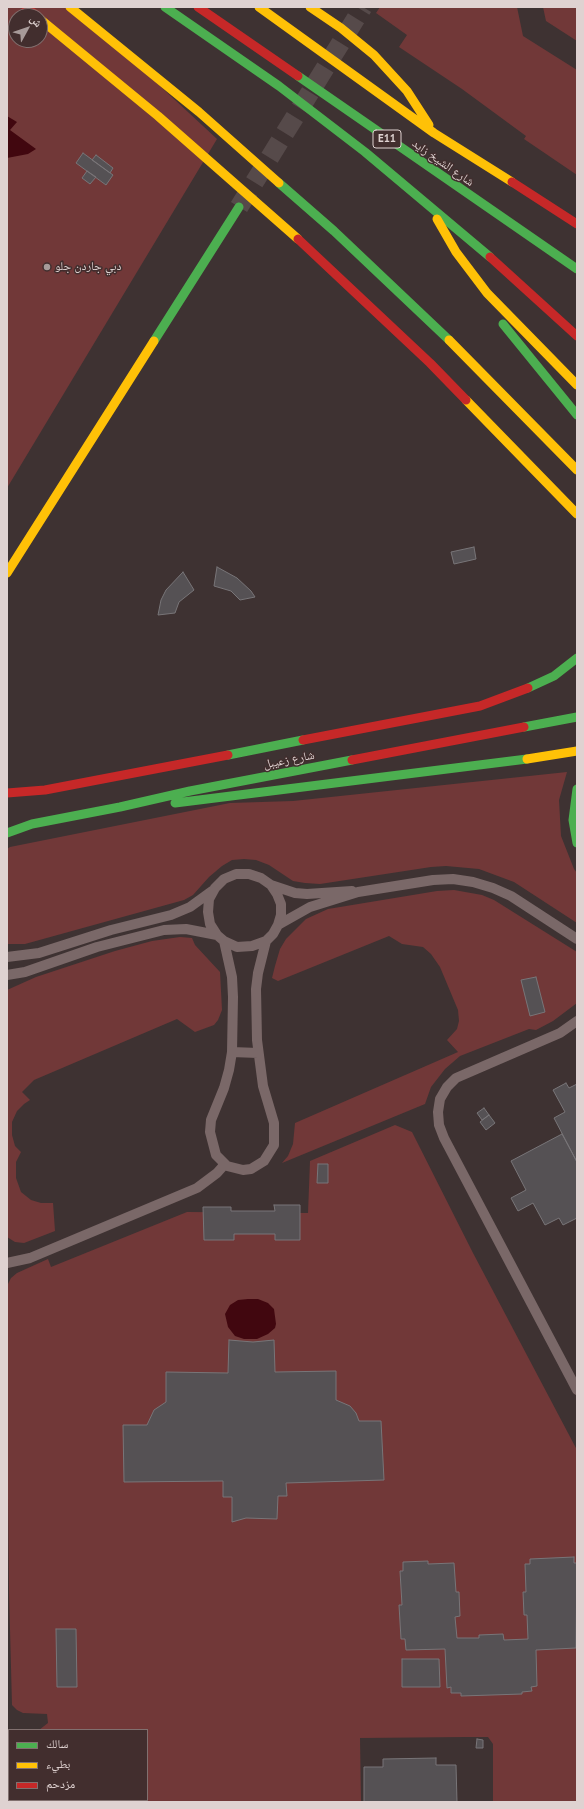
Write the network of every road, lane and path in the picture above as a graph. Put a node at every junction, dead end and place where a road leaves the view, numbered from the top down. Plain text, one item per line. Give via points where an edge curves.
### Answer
1 (70, 7) edge
2 (165, 7) edge
3 (198, 7) edge
4 (259, 7) edge
5 (310, 7) edge
6 (48, 26) edge
7 (434, 133) junction
8 (239, 207) tunnel mouth
9 (430, 207) junction
10 (577, 224) edge
11 (577, 269) edge
12 (487, 293) junction
13 (577, 336) edge
14 (577, 385) edge
15 (577, 415) edge
16 (577, 470) edge
17 (577, 514) edge
18 (7, 573) edge
19 (577, 658) edge
20 (577, 717) edge
21 (577, 751) edge
22 (577, 789) edge
23 (7, 793) edge
24 (120, 807) junction
25 (7, 833) edge
26 (577, 843) edge
27 (271, 885) junction
28 (215, 888) junction
29 (358, 892) junction
30 (278, 925) junction
31 (220, 938) junction
32 (577, 939) edge
33 (266, 940) junction
34 (7, 957) edge
35 (10, 977) edge
36 (577, 1021) edge
37 (232, 1052) junction
38 (258, 1053) junction
39 (224, 1164) junction
40 (7, 1263) edge
41 (577, 1390) edge

1 - 16 main road, bridge via 199,112 340,236 475,365
2 - 9 main road via 324,119
3 - 11 main road, شارع الشيخ زايد / E11
4 - 7 main road, شارع الشيخ زايد / E11
5 - 7 main road via 358,41 383,63 407,91
6 - 17 main road, bridge via 158,116 336,273 430,363
7 - 10 main road, شارع الشيخ زايد / E11
8 - 18 main road
9 - 12 main road via 456,252
9 - 13 main road via 512,275
12 - 14 main road
12 - 15 main road via 494,309 513,337
19 - 23 main road, شارع زعيبل via 554,676 524,691 480,706 45,790
20 - 24 main road, شارع زعيبل via 190,791
21 - 24 main road via 398,777 164,805
22 - 26 main road via 573,820
24 - 25 main road, شارع زعيبل via 32,824
27 - 28 street via 249,874 236,874 224,879
27 - 29 street via 307,894
27 - 30 street via 281,904
28 - 31 street via 209,899 208,912 210,924
28 - 34 street via 199,902 171,915 111,930 40,953
29 - 30 street via 310,907
29 - 32 street via 433,880 473,882 511,896
30 - 33 street
31 - 33 street via 237,947 252,946
31 - 35 street via 186,929 164,930 97,947
31 - 37 street via 232,977
33 - 38 street via 256,989
36 - 41 street via 560,1033 456,1078 440,1099 438,1112 444,1138
37 - 38 street
37 - 39 street via 224,1088 211,1120 210,1132 216,1155
38 - 39 street via 263,1086 274,1123 274,1145 264,1161 251,1169 235,1169
39 - 40 street via 208,1181 197,1188 30,1258

